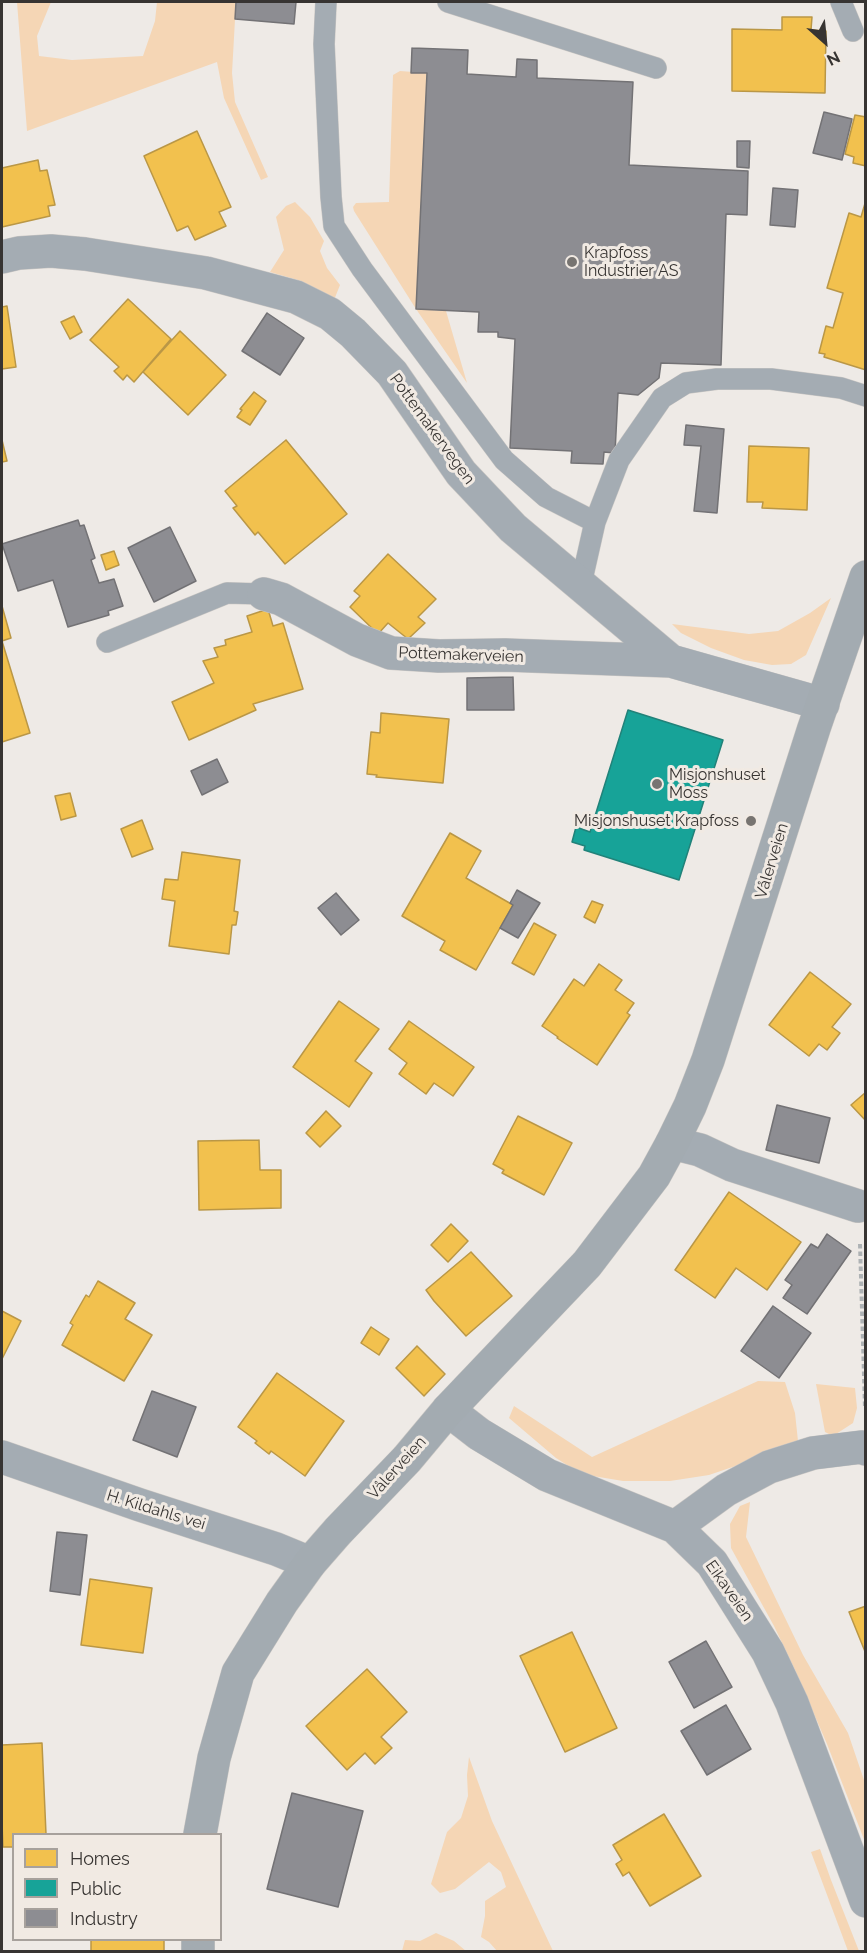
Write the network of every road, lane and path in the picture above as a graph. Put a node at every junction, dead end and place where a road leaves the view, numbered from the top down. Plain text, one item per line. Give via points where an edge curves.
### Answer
1 (327, 2) edge
2 (448, 2) edge
3 (840, 2) edge
4 (854, 31) dead end
5 (656, 68) dead end
6 (2, 257) edge
7 (866, 396) edge
8 (596, 522) junction
9 (866, 577) edge
10 (581, 584) junction
11 (264, 594) joint
12 (107, 642) dead end
13 (671, 661) junction
14 (823, 704) junction
15 (672, 1143) junction
16 (858, 1206) joint
17 (448, 1410) junction
18 (864, 1448) edge
19 (2, 1457) edge
20 (675, 1527) junction
21 (310, 1563) junction
22 (200, 1833) edge
23 (866, 1901) edge

1 - 8 lane via 324,44 334,226 504,460 546,497
2 - 5 lane
3 - 4 lane
6 - 10 street, Pottemakervegen via 73,253 206,273 296,297 330,314 392,373 461,473 483,497 550,561
7 - 8 lane via 841,388 771,379 686,383 662,398 619,460
8 - 10 lane
9 - 14 street, Vålerveien
10 - 13 street, Pottemakervegen
11 - 12 lane via 227,593
11 - 13 street, Pottemakerveien via 391,653
13 - 14 street, Pottemakervegen
14 - 15 street, Vålerveien via 708,1059
15 - 16 street
15 - 17 street, Vålerveien via 654,1176 587,1264
16 - 18 path
17 - 20 street, Eikaveien via 479,1434 547,1475
17 - 21 street, Vålerveien
18 - 20 street via 813,1453 769,1467 726,1490
19 - 21 street, H. Kildahls vei via 276,1548
20 - 23 street, Eikaveien via 712,1563 768,1652 792,1703
21 - 22 street, Vålerveien via 238,1673 214,1758

